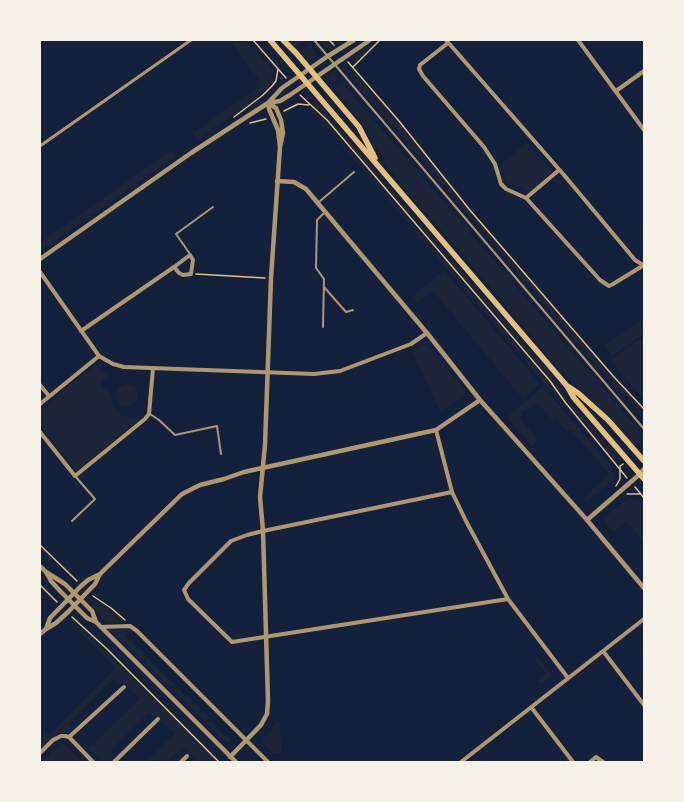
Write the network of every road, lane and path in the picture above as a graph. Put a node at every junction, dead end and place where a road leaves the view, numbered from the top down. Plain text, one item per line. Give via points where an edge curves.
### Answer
1 (191, 40) edge
2 (253, 40) edge
3 (270, 40) edge
4 (283, 40) edge
5 (314, 40) edge
6 (330, 40) edge
7 (354, 40) edge
8 (370, 40) edge
9 (380, 40) edge
10 (578, 40) edge
11 (447, 42) edge
12 (338, 50) junction
13 (328, 56) junction
14 (345, 58) junction
15 (335, 65) junction
16 (353, 68) junction
17 (278, 69) junction
18 (310, 69) junction
19 (644, 71) edge
20 (301, 75) junction
21 (317, 77) junction
22 (290, 83) junction
23 (308, 83) junction
24 (296, 91) junction
25 (616, 91) junction
26 (263, 95) dead end
27 (268, 102) junction
28 (309, 104) junction
29 (279, 114) junction
30 (272, 117) junction
31 (245, 124) dead end
32 (644, 129) edge
33 (40, 146) edge
34 (280, 147) junction
35 (379, 167) junction
36 (559, 170) junction
37 (354, 172) dead end
38 (277, 181) junction
39 (526, 198) junction
40 (318, 203) junction
41 (213, 207) dead end
42 (325, 212) junction
43 (190, 255) junction
44 (40, 259) edge
45 (644, 265) edge
46 (174, 267) junction
47 (40, 272) edge
48 (191, 274) junction
49 (271, 278) junction
50 (324, 287) junction
51 (352, 310) dead end
52 (323, 327) dead end
53 (81, 331) junction
54 (427, 333) junction
55 (99, 356) junction
56 (153, 368) junction
57 (267, 373) junction
58 (40, 385) edge
59 (567, 386) junction
60 (49, 396) junction
61 (480, 400) junction
62 (40, 404) edge
63 (644, 409) edge
64 (149, 414) junction
65 (644, 429) edge
66 (436, 430) junction
67 (40, 432) edge
68 (221, 454) dead end
69 (628, 460) junction
70 (644, 461) edge
71 (262, 468) junction
72 (620, 468) junction
73 (643, 474) edge
74 (75, 476) junction
75 (631, 482) junction
76 (616, 486) dead end
77 (452, 492) junction
78 (644, 498) edge
79 (587, 520) junction
80 (72, 522) dead end
81 (263, 531) junction
82 (40, 566) edge
83 (46, 572) junction
84 (100, 574) junction
85 (40, 584) edge
86 (644, 588) edge
87 (74, 593) junction
88 (68, 599) junction
89 (508, 599) junction
90 (80, 600) junction
91 (75, 605) junction
92 (61, 606) junction
93 (68, 612) junction
94 (644, 619) edge
95 (96, 622) junction
96 (101, 627) junction
97 (46, 629) junction
98 (40, 634) edge
99 (265, 638) junction
100 (603, 651) junction
101 (568, 678) junction
102 (124, 687) dead end
103 (644, 705) edge
104 (531, 708) junction
105 (158, 719) dead end
106 (69, 738) junction
107 (247, 740) junction
108 (40, 753) edge
109 (187, 756) dead end
110 (230, 756) junction
111 (93, 762) edge
112 (114, 762) edge
113 (181, 762) edge
114 (219, 762) edge
115 (236, 762) edge
116 (268, 762) edge
117 (461, 762) edge
118 (572, 762) edge
119 (590, 762) edge
120 (603, 762) edge

1 - 33 street
2 - 17 path
3 - 20 main road
4 - 18 main road
5 - 13 lane
6 - 12 path
7 - 12 street
8 - 14 street
9 - 16 path
10 - 25 street
11 - 36 street
11 - 39 street via 420,65 419,69 484,147 495,164 501,184
12 - 13 street
13 - 15 lane
13 - 18 street
14 - 15 street
14 - 16 path
15 - 21 street
15 - 65 lane
16 - 63 path via 469,209
17 - 22 path
17 - 26 path via 276,81
18 - 20 street
18 - 21 main road
19 - 25 street
20 - 22 street
20 - 23 main road
21 - 23 street
21 - 35 main road via 359,127
22 - 27 street
23 - 24 street
23 - 35 main road
24 - 27 street via 280,101
24 - 28 path
25 - 32 street
27 - 29 street
27 - 30 street
27 - 44 street
28 - 29 path via 298,104
28 - 72 path via 327,120
29 - 34 street via 283,133
30 - 31 path
30 - 34 street via 278,130
34 - 38 street
35 - 59 main road
36 - 39 street
36 - 45 street via 635,260
37 - 40 lane
38 - 40 street via 294,182 306,189
38 - 49 street
39 - 45 street via 600,280 609,286
40 - 42 street
41 - 43 lane via 176,234
42 - 50 lane via 317,220 316,255 316,268 324,279
42 - 54 street
43 - 46 street
43 - 48 street via 194,260
46 - 48 street via 178,273
46 - 53 street
47 - 53 street
48 - 49 path
49 - 57 street
50 - 51 lane via 346,312
50 - 52 lane
53 - 55 street
54 - 57 street via 411,344 340,371 314,374
54 - 61 street
55 - 56 street via 119,365
55 - 60 street
56 - 57 street
56 - 64 street
57 - 71 street
58 - 60 street
59 - 69 main road via 574,398
59 - 70 main road via 608,420
60 - 62 street
61 - 66 street
61 - 79 street
64 - 68 lane via 175,435 217,426
64 - 74 street
66 - 71 street
66 - 77 street
67 - 74 street
69 - 72 path
69 - 73 main road
71 - 81 street via 260,497
71 - 84 street via 200,485 182,494
72 - 75 path
72 - 76 path via 620,478
73 - 75 street
74 - 80 lane via 95,499
75 - 78 path
75 - 79 street
77 - 81 street
77 - 89 street
79 - 86 street
81 - 99 street
81 - 99 street via 231,541 184,590 188,599 232,642
82 - 83 street
83 - 87 street
83 - 88 street
84 - 87 street via 88,580
84 - 90 street via 95,584
85 - 92 path
87 - 88 street
87 - 90 street
88 - 91 street
88 - 92 street
89 - 99 street
89 - 101 street
90 - 91 street
90 - 95 street via 92,611
91 - 93 street
91 - 95 street via 87,618
92 - 97 street via 50,618
93 - 97 street
93 - 114 path
94 - 100 street
95 - 96 street
96 - 107 street via 130,626
96 - 110 street
97 - 98 street
99 - 107 street via 267,714
100 - 101 street
100 - 103 street
101 - 104 street
102 - 106 street
104 - 117 street
104 - 118 street
105 - 112 street
106 - 108 street via 61,736 53,740
106 - 111 street
107 - 110 street
107 - 116 street
109 - 113 street
110 - 115 street
119 - 120 street via 596,757

